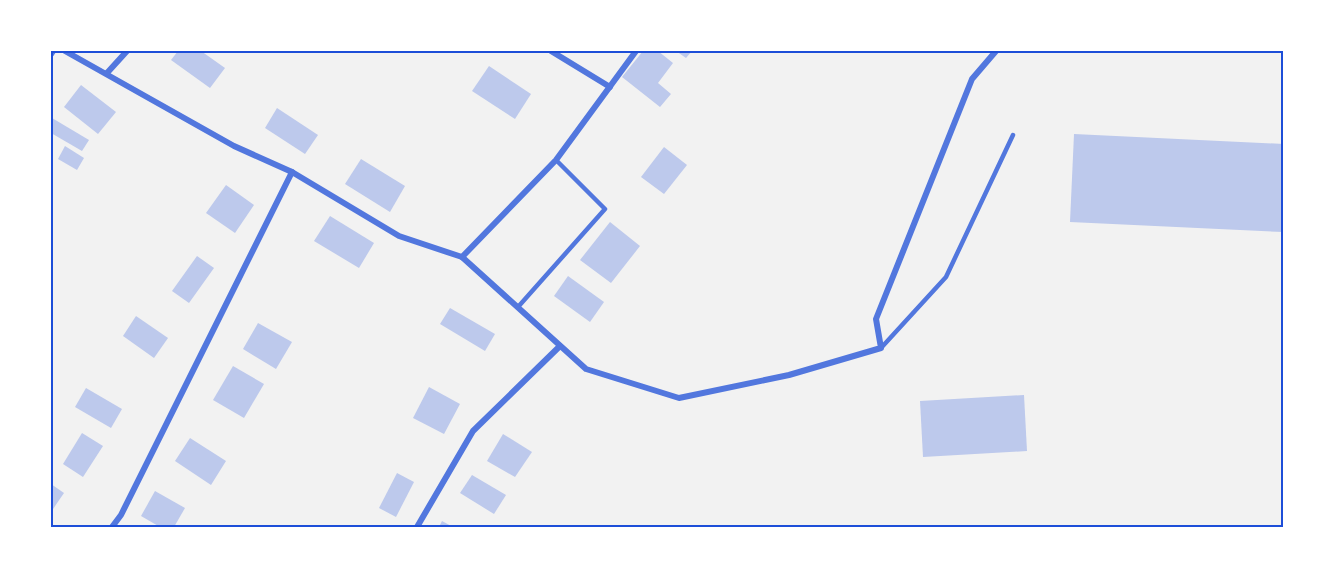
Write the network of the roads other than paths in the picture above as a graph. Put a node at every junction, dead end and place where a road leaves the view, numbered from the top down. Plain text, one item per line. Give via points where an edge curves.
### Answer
1 (64, 51) edge
2 (127, 51) edge
3 (551, 51) edge
4 (636, 51) edge
5 (996, 51) edge
6 (106, 73) junction
7 (610, 87) junction
8 (1012, 135) dead end
9 (556, 160) junction
10 (292, 172) junction
11 (462, 257) junction
12 (518, 307) junction
13 (560, 346) junction
14 (881, 348) junction
15 (112, 527) edge
16 (417, 527) edge

1 - 6 street
2 - 6 street
3 - 7 street
4 - 7 street
5 - 14 street via 972,79 876,319
6 - 10 street via 234,146
7 - 9 street
8 - 14 lane via 946,277
9 - 11 street
9 - 12 lane via 605,209
10 - 11 street via 399,236
10 - 15 street via 174,412
11 - 12 street
12 - 13 street
13 - 14 street via 586,369 679,398 789,375
13 - 16 street via 474,431

